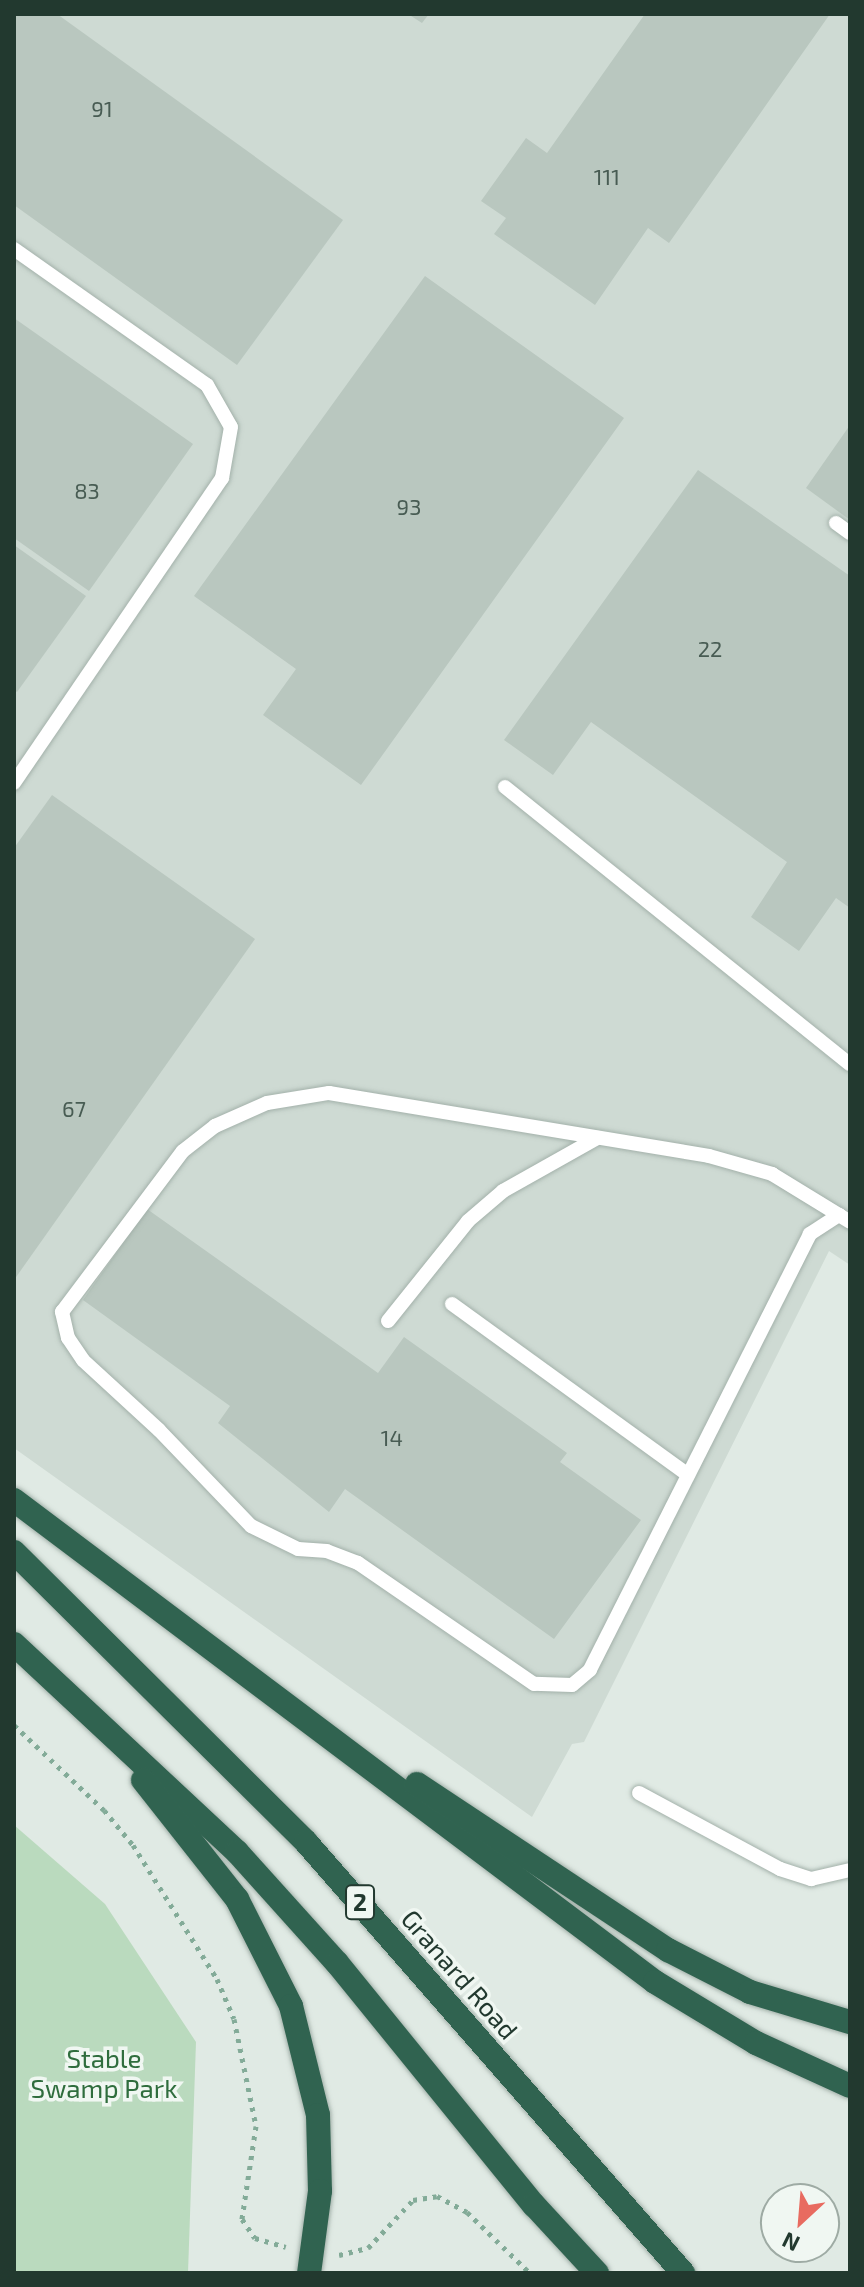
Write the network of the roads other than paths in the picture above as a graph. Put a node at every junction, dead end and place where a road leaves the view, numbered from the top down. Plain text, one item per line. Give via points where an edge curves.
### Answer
1 (14, 249) edge
2 (836, 523) dead end
3 (850, 533) edge
4 (14, 783) edge
5 (505, 787) dead end
6 (850, 1064) edge
7 (598, 1138) junction
8 (845, 1219) edge
9 (452, 1304) dead end
10 (388, 1321) dead end
11 (688, 1475) junction
12 (14, 1500) edge
13 (14, 1552) edge
14 (124, 1583) junction
15 (14, 1644) edge
16 (71, 1695) junction
17 (639, 1793) dead end
18 (850, 1870) edge
19 (850, 2022) edge
20 (850, 2086) edge
21 (309, 2273) edge
22 (597, 2273) edge
23 (683, 2273) edge

1 - 4 lane via 207,385 231,427 222,478
2 - 3 lane
5 - 6 lane
7 - 8 lane via 709,1156 772,1174
7 - 10 lane via 503,1191 468,1221
7 - 11 lane via 329,1093 267,1103 215,1126 183,1151 62,1312 68,1338 83,1360 180,1450 251,1526 298,1549 327,1551 358,1563 534,1684 572,1685 590,1670
8 - 11 lane via 810,1234
9 - 11 lane
12 - 14 highway
13 - 23 highway, Granard Road / 2 via 306,1842
14 - 19 highway via 628,1927 750,1992
14 - 20 highway via 655,1982 756,2043
15 - 16 highway, 2
16 - 21 highway via 237,1899 291,2006 318,2115 320,2191
16 - 22 highway, 2 via 237,1852
17 - 18 lane via 780,1869 811,1879

